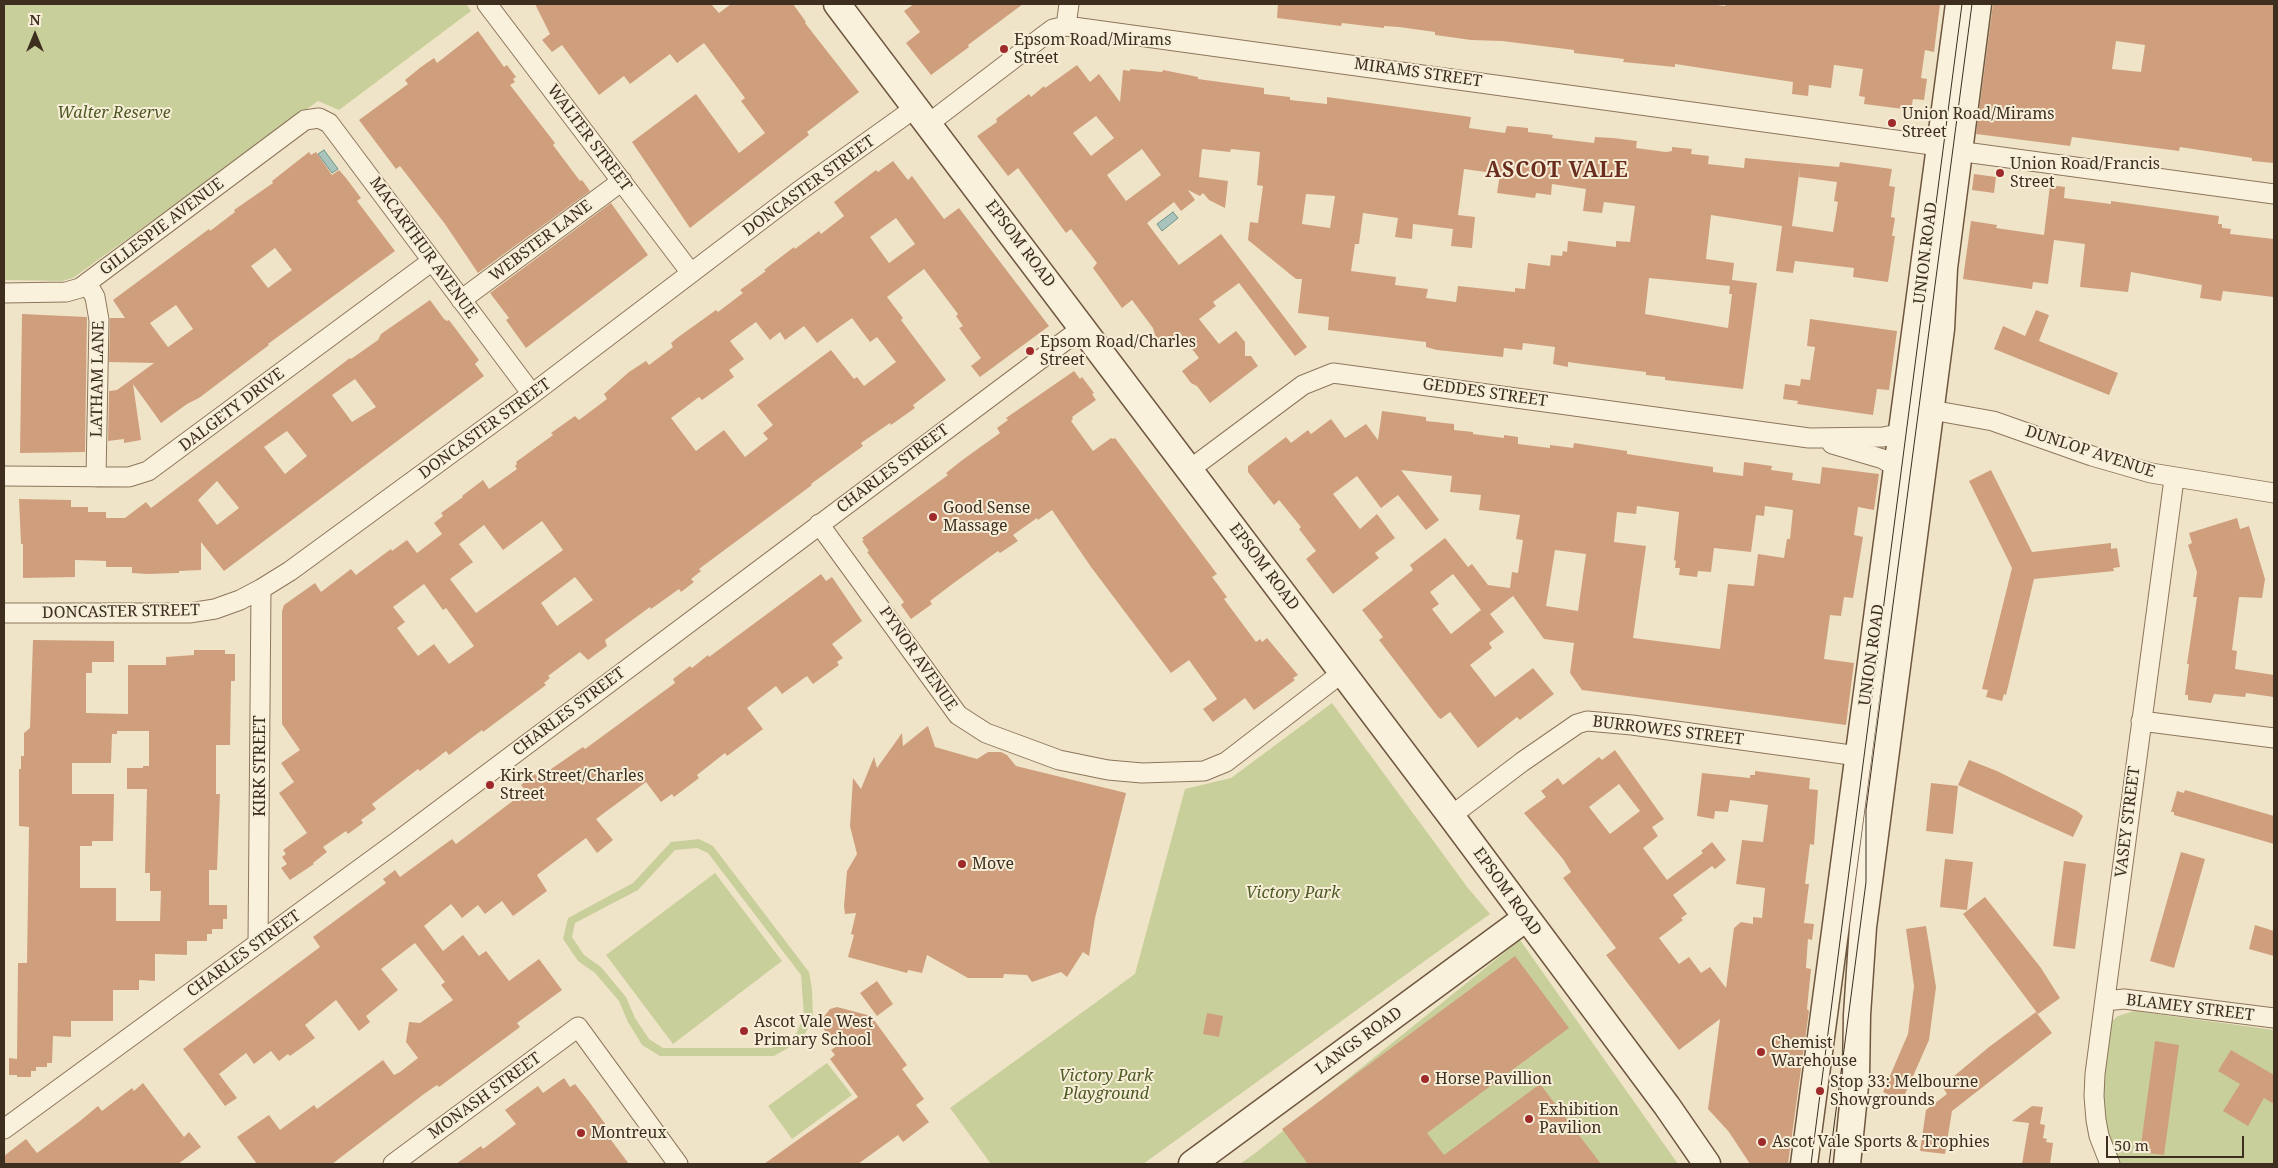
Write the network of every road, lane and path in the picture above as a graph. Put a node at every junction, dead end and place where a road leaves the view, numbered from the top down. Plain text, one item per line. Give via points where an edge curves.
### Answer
1 (487, 4) edge
2 (837, 4) edge
3 (1069, 4) edge
4 (1959, 4) edge
5 (1978, 4) edge
6 (1066, 26) junction
7 (921, 116) junction
8 (305, 120) joint
9 (1950, 147) junction
10 (622, 181) junction
11 (2274, 194) edge
12 (432, 261) junction
13 (691, 273) junction
14 (87, 283) junction
15 (4, 293) edge
16 (461, 300) junction
17 (1082, 328) junction
18 (532, 394) junction
19 (1917, 419) junction
20 (1809, 438) junction
21 (1189, 470) junction
22 (1897, 470) junction
23 (1923, 475) junction
24 (4, 476) edge
25 (96, 478) junction
26 (2174, 479) junction
27 (2274, 494) edge
28 (819, 524) junction
29 (261, 589) junction
30 (4, 612) edge
31 (1343, 672) junction
32 (2141, 721) junction
33 (2274, 738) edge
34 (1858, 756) junction
35 (1885, 760) junction
36 (1451, 816) junction
37 (1526, 918) junction
38 (1837, 923) junction
39 (1863, 927) junction
40 (258, 943) junction
41 (2105, 1000) junction
42 (2274, 1018) edge
43 (4, 1128) edge
44 (1687, 1134) junction
45 (393, 1164) edge
46 (678, 1164) edge
47 (1192, 1164) edge
48 (1707, 1164) edge
49 (1716, 1164) edge
50 (1804, 1164) edge
51 (1847, 1164) edge
52 (2110, 1164) edge

1 - 10 street, WALTER STREET
2 - 7 street, EPSOM ROAD
3 - 6 street
4 - 9 street, UNION ROAD
5 - 9 street, UNION ROAD
6 - 7 street via 1053,30
6 - 9 street, MIRAMS STREET
7 - 13 street, DONCASTER STREET
7 - 17 street, EPSOM ROAD
8 - 12 street, MACARTHUR AVENUE via 319,118 329,122
8 - 14 street, GILLESPIE AVENUE
9 - 11 street, MIRAMS STREET
9 - 19 street, UNION ROAD via 1941,329
10 - 13 street, WALTER STREET
10 - 16 street, WEBSTER LANE
12 - 16 street, MACARTHUR AVENUE
12 - 25 street, DALGETY DRIVE via 148,471 129,477
13 - 18 street, DONCASTER STREET
14 - 15 street, GILLESPIE AVENUE via 66,292
14 - 25 street, LATHAM LANE via 95,297 100,320
16 - 18 street, MACARTHUR AVENUE
17 - 21 street, EPSOM ROAD
17 - 28 street, CHARLES STREET
18 - 29 street, DONCASTER STREET
19 - 20 street, GEDDES STREET via 1886,437
19 - 22 street, UNION ROAD
19 - 23 street, UNION ROAD
19 - 26 street, DUNLOP AVENUE via 1993,421 2124,467
20 - 21 street, GEDDES STREET via 1333,373 1303,385
20 - 22 street, GEDDES STREET via 1883,459
21 - 31 street, EPSOM ROAD
22 - 23 street, GEDDES STREET
22 - 34 street, UNION ROAD
23 - 35 street, UNION ROAD
24 - 25 street, DALGETY DRIVE
26 - 27 street, DUNLOP AVENUE
26 - 32 street, VASEY STREET
28 - 31 street, PYNOR AVENUE via 958,715 986,733 1059,760 1142,773 1204,772 1226,762
28 - 40 street, CHARLES STREET
29 - 30 street, DONCASTER STREET via 215,609 189,613
29 - 40 street, KIRK STREET
31 - 36 street, EPSOM ROAD
32 - 33 street
32 - 41 street, VASEY STREET
34 - 35 street, BURROWES STREET
34 - 36 street, BURROWES STREET via 1586,721 1530,756
34 - 38 street, UNION ROAD
35 - 39 street, UNION ROAD
36 - 37 street, EPSOM ROAD
37 - 44 street, EPSOM ROAD
37 - 47 street, LANGS ROAD
38 - 39 street
38 - 50 street, UNION ROAD
39 - 51 street, UNION ROAD via 1856,1076
40 - 43 street, CHARLES STREET
41 - 42 street, BLAMEY STREET via 2124,999
41 - 52 street, VASEY STREET via 2094,1096 2099,1136
44 - 48 street, EPSOM ROAD
44 - 49 street, EPSOM ROAD
45 - 46 street, MONASH STREET via 578,1027

